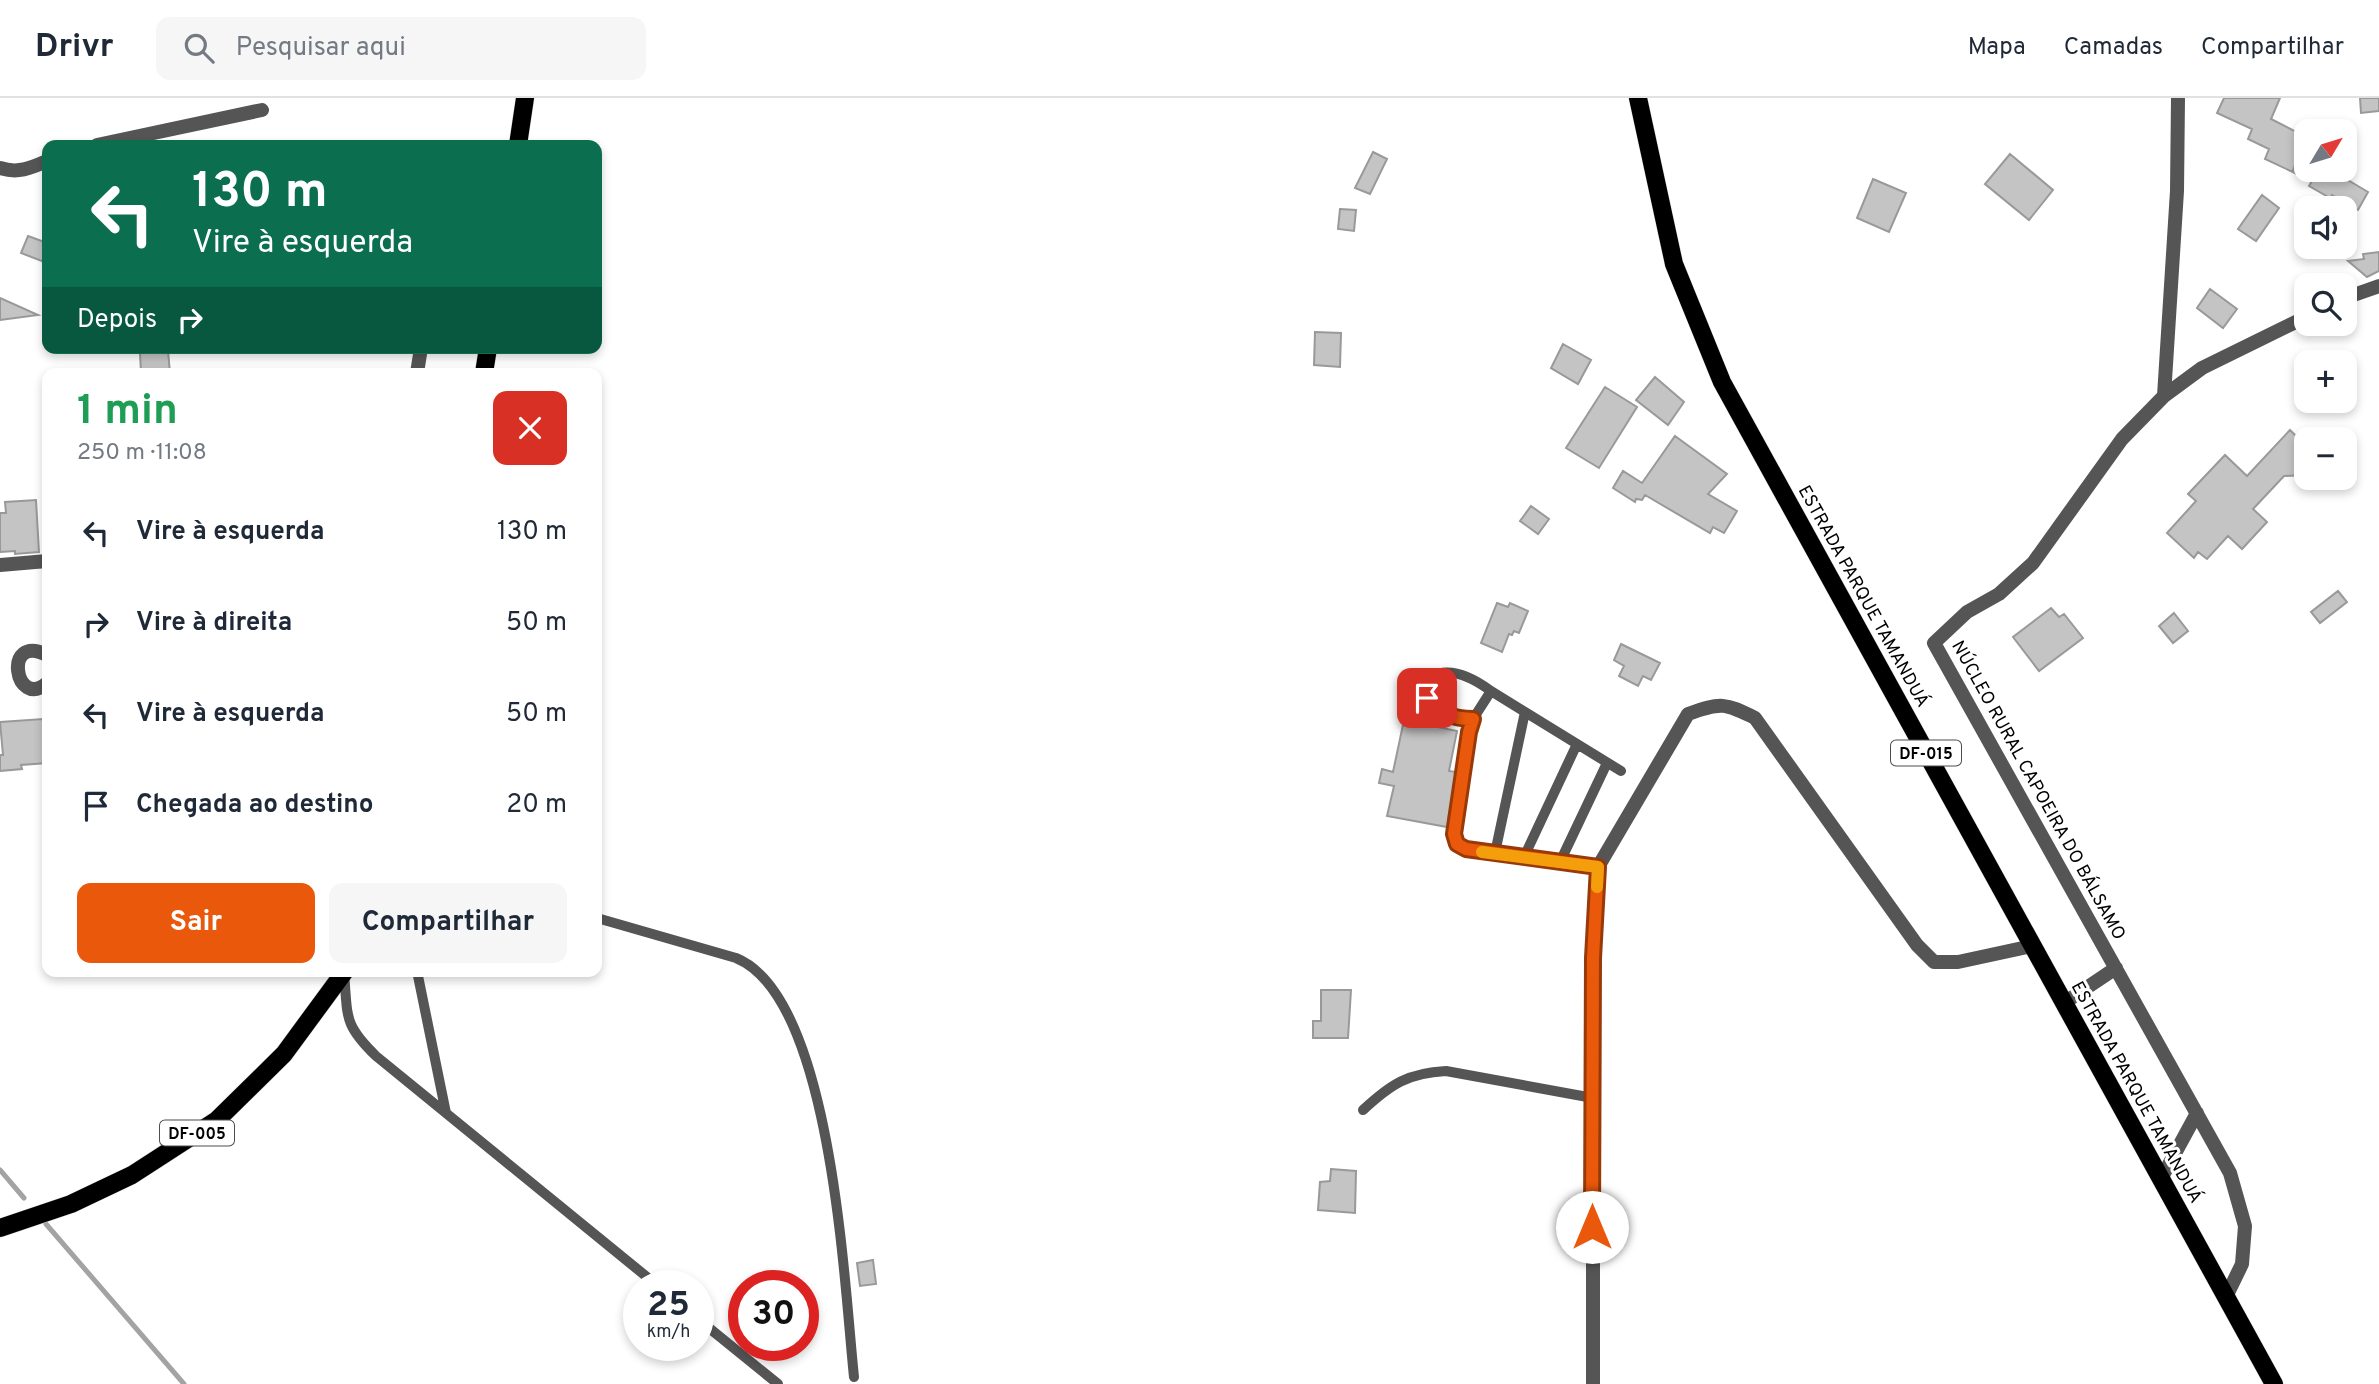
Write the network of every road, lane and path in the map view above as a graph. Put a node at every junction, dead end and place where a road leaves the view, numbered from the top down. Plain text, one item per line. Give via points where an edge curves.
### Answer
1 (525, 98) edge
2 (1638, 98) edge
3 (2178, 98) edge
4 (262, 110) dead end
5 (121, 140) edge
6 (519, 140) edge
7 (42, 163) edge
8 (0, 168) edge
9 (2379, 286) edge
10 (2357, 294) edge
11 (2294, 323) edge
12 (2164, 396) junction
13 (42, 561) edge
14 (0, 565) edge
15 (42, 652) edge
16 (0, 672) edge
17 (16, 672) junction
18 (42, 686) edge
19 (1492, 691) junction
20 (1525, 712) junction
21 (1473, 719) junction
22 (1577, 744) junction
23 (1607, 763) junction
24 (1621, 771) dead end
25 (1495, 853) junction
26 (1524, 857) junction
27 (1560, 862) junction
28 (1598, 867) junction
29 (602, 919) edge
30 (2032, 946) junction
31 (2116, 968) junction
32 (340, 977) edge
33 (344, 977) edge
34 (418, 977) edge
35 (2064, 1003) junction
36 (1593, 1098) junction
37 (1363, 1110) dead end
38 (2197, 1113) junction
39 (446, 1114) junction
40 (2161, 1179) junction
41 (0, 1228) edge
42 (638, 1270) edge
43 (2226, 1297) junction
44 (714, 1332) edge
45 (854, 1377) dead end
46 (778, 1384) edge
47 (1593, 1384) edge
48 (2274, 1384) edge

1 - 6 main road
2 - 30 main road, ESTRADA PARQUE TAMANDUÁ / DF-015 via 1674,264 1722,382
3 - 12 street
4 - 5 street
7 - 8 street via 20,171
9 - 10 street
11 - 12 street, NÚCLEO RURAL CAPOEIRA DO BÁLSAMO via 2202,368
12 - 31 street, NÚCLEO RURAL CAPOEIRA DO BÁLSAMO via 2122,439 2032,563 1999,594 1966,612 1934,643
13 - 14 street
15 - 17 street via 27,652 18,660
16 - 17 street
17 - 18 street via 21,682 32,688
19 - 20 lane
19 - 21 lane
19 - 21 lane via 1463,673 1437,673 1430,678 1425,688 1433,706 1452,716
20 - 22 lane
20 - 25 lane
21 - 25 lane via 1455,839 1461,848
22 - 23 lane
22 - 26 lane
23 - 24 lane
23 - 27 lane
25 - 26 lane
26 - 27 lane
27 - 28 lane
28 - 30 street via 1688,714 1729,705 1755,718 1917,945 1934,962 1958,962
28 - 36 street
29 - 45 lane via 748,962 772,986 786,1011 807,1061 825,1129
30 - 35 main road, ESTRADA PARQUE TAMANDUÁ / DF-015
31 - 35 street
31 - 38 street, NÚCLEO RURAL CAPOEIRA DO BÁLSAMO
32 - 41 main road, DF-005 via 284,1054 217,1121 132,1175 71,1204
33 - 39 lane via 349,1023 359,1039
34 - 39 lane
35 - 40 main road, ESTRADA PARQUE TAMANDUÁ / DF-015
36 - 37 lane via 1446,1071 1424,1072 1402,1079
36 - 47 street
38 - 40 street
38 - 43 street, NÚCLEO RURAL CAPOEIRA DO BÁLSAMO via 2230,1173 2245,1226 2242,1264
39 - 42 lane
40 - 43 main road, ESTRADA PARQUE TAMANDUÁ / DF-015
43 - 48 main road, ESTRADA PARQUE TAMANDUÁ / DF-015
44 - 46 lane

